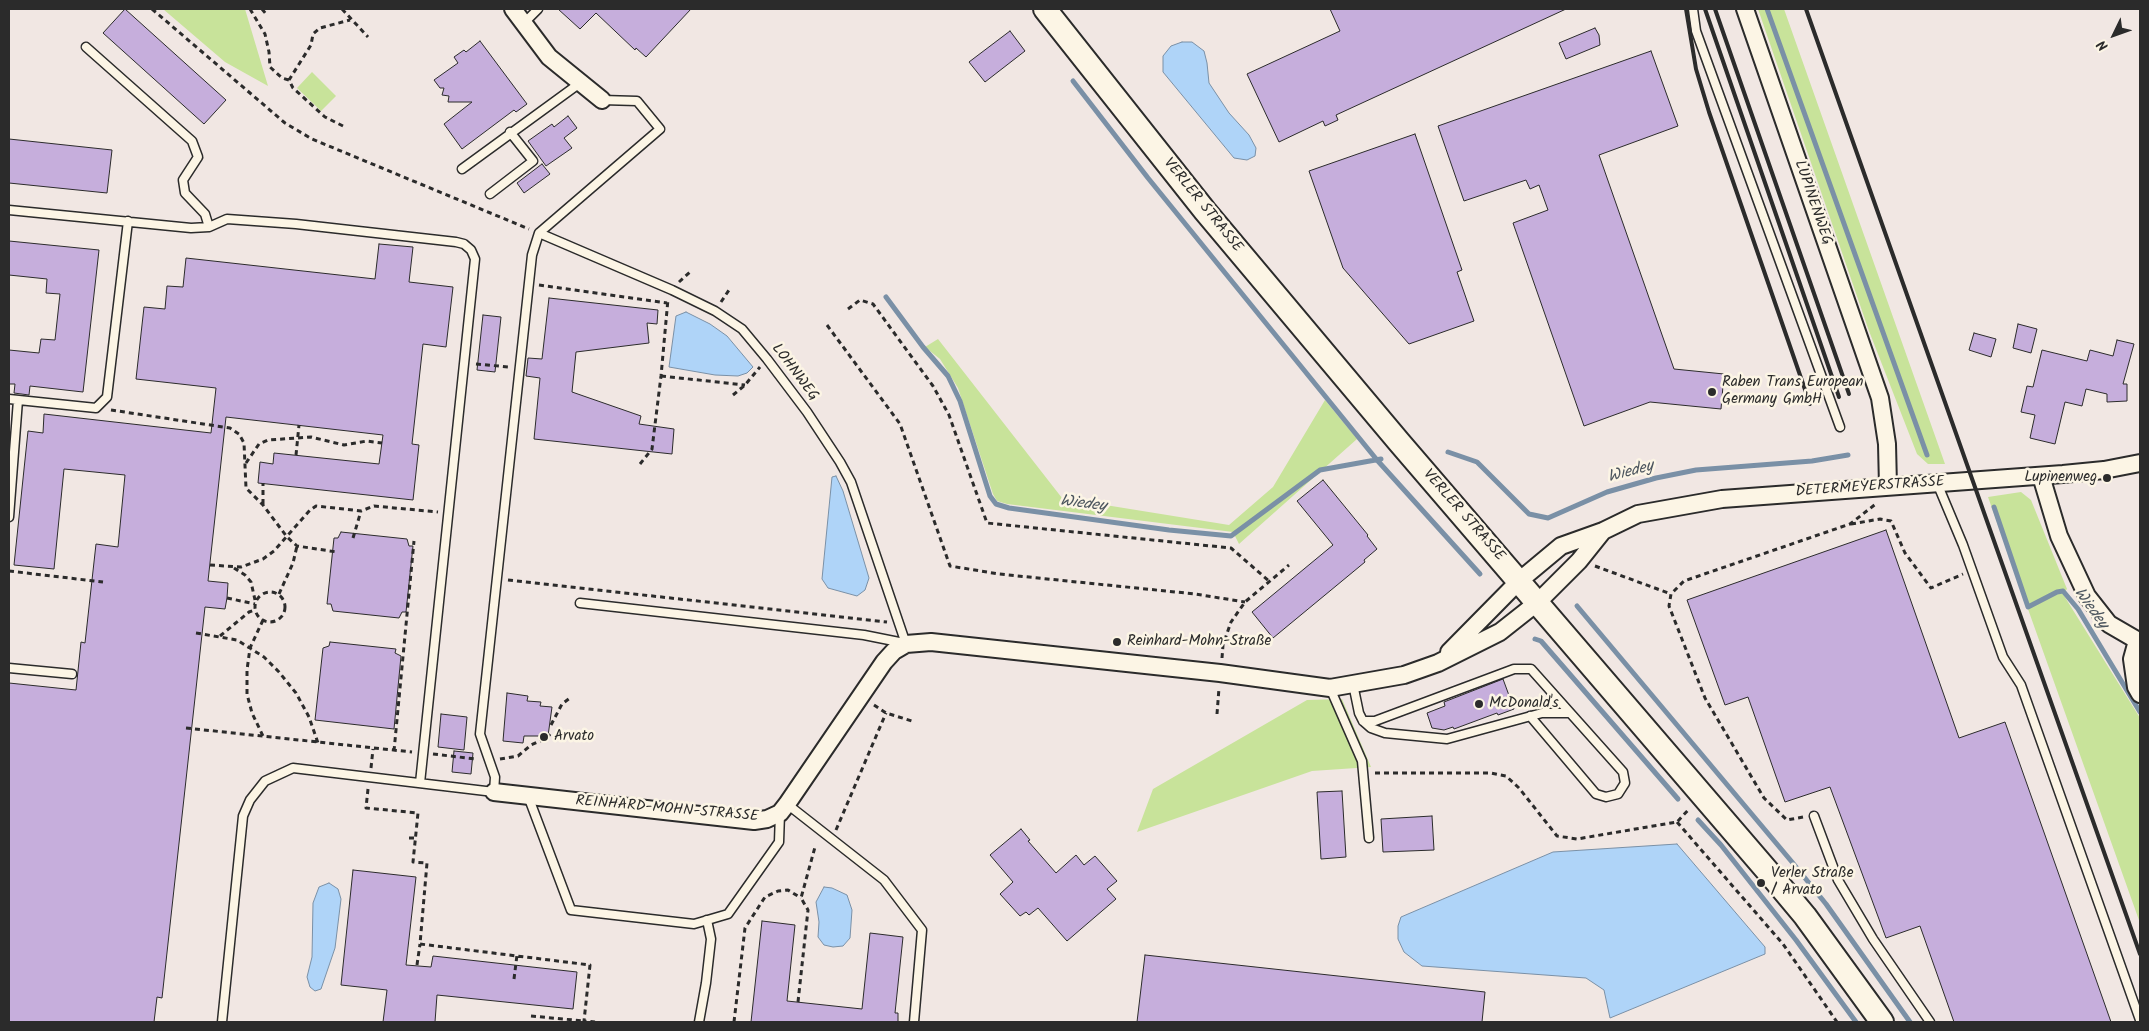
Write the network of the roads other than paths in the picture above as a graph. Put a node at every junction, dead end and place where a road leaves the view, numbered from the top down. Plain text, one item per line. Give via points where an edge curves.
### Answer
1 (514, 9) edge
2 (538, 9) edge
3 (1044, 9) edge
4 (1693, 9) edge
5 (1744, 9) edge
6 (524, 23) junction
7 (86, 47) dead end
8 (580, 83) junction
9 (602, 100) joint
10 (510, 132) junction
11 (462, 169) dead end
12 (490, 194) dead end
13 (9, 210) edge
14 (128, 221) junction
15 (209, 227) junction
16 (539, 234) junction
17 (9, 400) edge
18 (18, 400) junction
19 (1840, 427) dead end
20 (2140, 463) edge
21 (2041, 476) junction
22 (1936, 483) junction
23 (1888, 486) junction
24 (9, 517) edge
25 (1603, 531) junction
26 (1519, 581) junction
27 (1538, 602) junction
28 (580, 604) dead end
29 (2139, 642) edge
30 (906, 644) junction
31 (1438, 663) junction
32 (9, 668) edge
33 (72, 674) dead end
34 (1353, 684) junction
35 (1330, 688) junction
36 (2140, 694) edge
37 (1570, 713) junction
38 (1530, 716) junction
39 (1363, 721) junction
40 (420, 783) junction
41 (494, 792) junction
42 (528, 796) junction
43 (783, 808) junction
44 (1814, 816) road end
45 (1369, 838) dead end
46 (707, 920) junction
47 (2140, 1020) edge
48 (222, 1022) edge
49 (699, 1022) edge
50 (914, 1022) edge
51 (1882, 1022) edge
52 (1930, 1022) edge

1 - 6 street
2 - 6 lane
3 - 26 main road, VERLER STRASSE via 1205,211
4 - 19 lane via 1696,31
5 - 23 street, LUPINENWEG via 1880,398 1887,444
6 - 8 street via 549,57
7 - 15 lane via 192,141 198,158 183,180 185,194 205,214
8 - 9 street
8 - 10 lane
9 - 16 lane via 637,101 660,129
10 - 11 lane
10 - 12 lane via 533,161
13 - 14 lane
14 - 15 lane
14 - 18 lane via 106,398 96,408
15 - 40 lane via 227,219 464,244 475,259
16 - 30 lane, LOHNWEG via 672,290 715,311 742,329 767,359 851,482
16 - 41 lane via 532,255 480,734 495,777
17 - 18 lane
18 - 24 lane
20 - 21 street, DETERMEYERSTRASSE
21 - 22 street, DETERMEYERSTRASSE
21 - 29 street via 2059,536 2087,596 2109,624
22 - 23 street, DETERMEYERSTRASSE
22 - 47 lane via 2003,657 2021,685
23 - 25 street, DETERMEYERSTRASSE via 1722,499 1638,514
25 - 26 street, DETERMEYERSTRASSE via 1561,546
25 - 27 street, DETERMEYERSTRASSE via 1579,561
26 - 27 main road, VERLER STRASSE
26 - 31 street
27 - 31 street via 1500,632
27 - 51 main road, VERLER STRASSE via 1804,916
28 - 30 lane via 864,635
29 - 36 street via 2132,659
30 - 35 street via 930,642 1224,680
30 - 43 street via 884,662
31 - 34 street via 1404,675
32 - 33 lane
34 - 35 street
34 - 39 lane
35 - 45 lane via 1362,761
37 - 38 lane
37 - 38 lane via 1623,772 1625,784 1618,794 1606,797 1596,794
37 - 39 lane via 1531,669 1524,668 1375,721
38 - 39 lane via 1447,739 1385,732 1371,728
40 - 41 lane
40 - 48 lane via 293,768 265,781 250,800 243,816
41 - 42 street, REINHARD-MOHN-STRASSE
42 - 43 street, REINHARD-MOHN-STRASSE via 754,821 767,819
42 - 46 lane via 571,910 694,924
43 - 46 lane via 779,842 728,914
43 - 50 lane via 832,839 884,880 922,930
44 - 52 lane via 1838,880 1873,939
46 - 49 lane via 711,939

